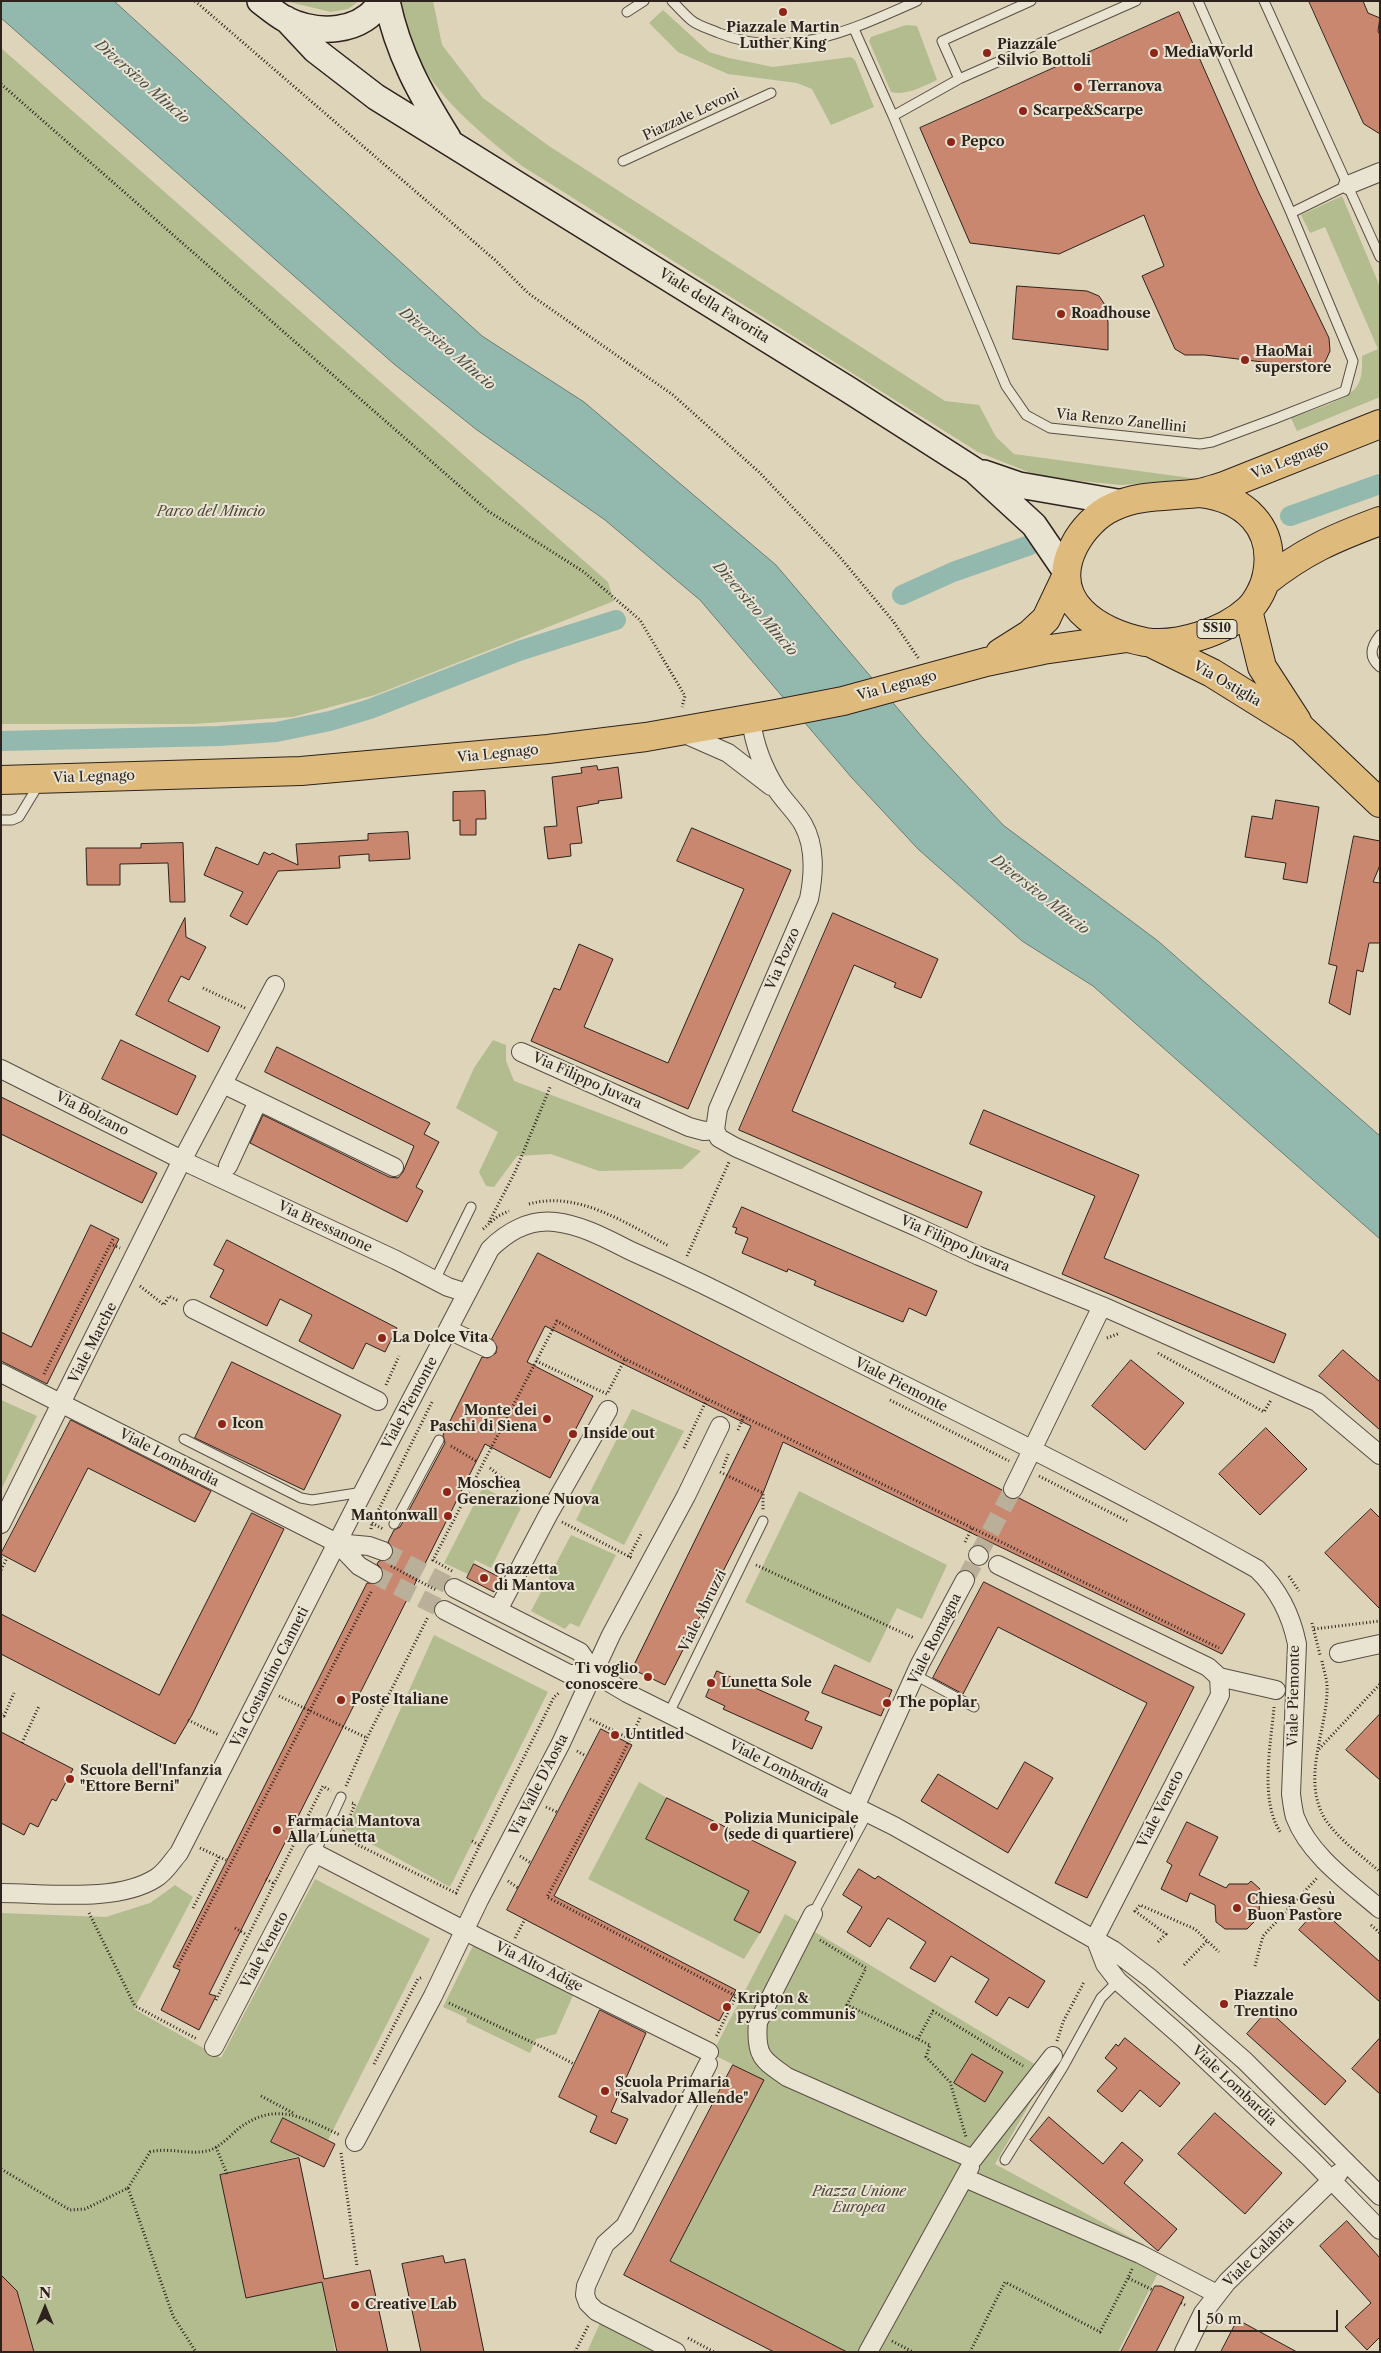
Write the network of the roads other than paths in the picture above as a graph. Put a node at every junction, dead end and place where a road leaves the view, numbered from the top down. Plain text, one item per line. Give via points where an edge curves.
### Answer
1 (260, 1) edge
2 (382, 1) edge
3 (387, 1) edge
4 (644, 1) edge
5 (672, 1) edge
6 (916, 1) edge
7 (1030, 1) edge
8 (1136, 1) edge
9 (1198, 1) edge
10 (1264, 1) edge
11 (627, 12) dead end
12 (286, 19) junction
13 (854, 29) junction
14 (959, 79) junction
15 (770, 94) dead end
16 (893, 116) junction
17 (452, 144) junction
18 (623, 161) dead end
19 (1380, 172) edge
20 (1348, 185) junction
21 (1291, 213) junction
22 (1380, 258) edge
23 (1380, 424) edge
24 (1341, 429) dead end
25 (1321, 448) junction
26 (974, 470) junction
27 (1200, 493) junction
28 (1123, 503) junction
29 (1380, 521) edge
30 (1065, 574) junction
31 (1265, 582) junction
32 (1248, 610) junction
33 (1380, 635) edge
34 (1138, 640) junction
35 (986, 662) junction
36 (1380, 667) edge
37 (764, 716) junction
38 (1302, 729) junction
39 (678, 731) junction
40 (42, 778) junction
41 (1, 780) edge
42 (778, 791) junction
43 (1380, 803) edge
44 (1, 820) edge
45 (275, 985) dead end
46 (521, 1052) dead end
47 (1, 1068) edge
48 (223, 1084) junction
49 (258, 1101) junction
50 (715, 1130) junction
51 (183, 1160) junction
52 (228, 1166) dead end
53 (394, 1167) dead end
54 (471, 1208) dead end
55 (435, 1280) junction
56 (467, 1293) junction
57 (1102, 1306) junction
58 (194, 1309) road end
59 (449, 1330) junction
60 (487, 1348) dead end
61 (1, 1373) edge
62 (378, 1401) dead end
63 (62, 1404) junction
64 (608, 1410) dead end
65 (720, 1426) dead end
66 (184, 1439) dead end
67 (439, 1440) dead end
68 (1033, 1451) junction
69 (1380, 1455) edge
70 (1013, 1489) tunnel mouth
71 (363, 1492) junction
72 (764, 1521) road end
73 (1, 1524) edge
74 (394, 1524) dead end
75 (337, 1543) junction
76 (998, 1564) dead end
77 (965, 1580) tunnel mouth
78 (448, 1586) tunnel mouth
79 (438, 1610) tunnel mouth
80 (498, 1610) junction
81 (1380, 1644) edge
82 (1339, 1653) dead end
83 (595, 1674) junction
84 (915, 1675) junction
85 (1219, 1677) junction
86 (1276, 1690) road end
87 (974, 1707) dead end
88 (669, 1713) junction
89 (341, 1797) road end
90 (861, 1810) junction
91 (315, 1853) junction
92 (1, 1893) edge
93 (1380, 1910) edge
94 (813, 1914) joint
95 (464, 1930) junction
96 (1095, 1938) junction
97 (1118, 1981) junction
98 (214, 2047) road end
99 (1053, 2056) road end
100 (353, 2139) road end
101 (973, 2159) junction
102 (1005, 2160) dead end
103 (1348, 2164) junction
104 (965, 2178) junction
105 (1332, 2180) junction
106 (1380, 2196) edge
107 (1380, 2230) edge
108 (1217, 2294) junction
109 (676, 2352) edge
110 (868, 2352) edge
111 (1184, 2352) edge

1 - 12 main road
2 - 12 main road via 366,20 354,26 324,28
3 - 17 main road, Viale della Favorita via 397,42 426,103
4 - 11 lane
5 - 13 lane via 693,22 741,40 779,45 817,40
6 - 13 lane
7 - 14 lane via 942,41
8 - 14 lane
9 - 21 lane, Via Renzo Zanellini
10 - 20 lane
12 - 17 main road, Viale della Favorita via 299,36 345,75
13 - 16 lane, Via Renzo Zanellini
14 - 16 lane
15 - 18 lane, Piazzale Levoni
16 - 21 lane, Via Renzo Zanellini via 1006,386 1026,415 1050,428 1200,444 1345,390 1353,360
17 - 26 main road, Viale della Favorita
19 - 20 street
20 - 21 lane
20 - 22 lane
23 - 25 main road, Via Legnago / SS10
24 - 25 lane
25 - 27 main road, Via Legnago / SS10
26 - 28 main road, Viale della Favorita via 1019,484
26 - 30 main road, Viale della Favorita via 1034,526
27 - 28 main road, Via Legnago / SS10 via 1157,496
27 - 31 main road, Via Legnago / SS10 via 1219,495 1232,501 1258,523 1269,554
28 - 30 main road, Via Legnago / SS10 via 1101,513 1087,527 1075,543
29 - 31 main road, Via Legnago / SS10 via 1313,548
30 - 34 main road, Via Legnago / SS10 via 1071,596 1088,619
30 - 35 main road, Via Legnago via 1046,619 1030,634
31 - 32 main road, Via Legnago / SS10
32 - 34 main road, Via Legnago / SS10 via 1199,636 1170,643
32 - 38 main road, Via Ostiglia via 1262,667
33 - 36 lane via 1372,644 1372,654
34 - 35 main road, Via Legnago via 1044,650
34 - 38 main road, Via Ostiglia via 1212,673
35 - 37 main road, Via Legnago via 843,701
37 - 39 main road, Via Legnago
37 - 42 street, Via Pozzo via 753,738
38 - 43 main road, Via Ostiglia
39 - 40 main road, Via Legnago via 548,750 301,771
39 - 42 street, Via Pozzo via 728,753
40 - 41 main road, Via Legnago
40 - 44 lane via 19,817
42 - 50 street, Via Pozzo via 797,815 808,837 813,862 811,890 718,1109
45 - 48 street, Viale Marche
46 - 50 street, Via Filippo Juvara via 689,1126 704,1131
47 - 51 street, Via Bolzano
48 - 49 street
48 - 51 street, Viale Marche
49 - 52 street
49 - 53 street
50 - 57 street, Via Filippo Juvara via 719,1138 735,1148 979,1256
51 - 55 street, Via Bressanone
51 - 63 street, Viale Marche
54 - 55 lane
55 - 56 street, Via Bressanone
56 - 59 street, Viale Piemonte
56 - 68 street, Viale Piemonte via 490,1249 512,1232 540,1222 581,1228 698,1281
57 - 68 street
57 - 69 street, Via Filippo Juvara via 1317,1402
58 - 62 street
59 - 60 street
59 - 71 street, Viale Piemonte
61 - 63 street, Viale Lombardia
63 - 73 street, Viale Marche
63 - 75 street, Viale Lombardia
64 - 80 street
65 - 83 street, Via Valle D'Aosta via 611,1635
66 - 71 lane via 301,1498 312,1500
67 - 74 lane
68 - 70 street
68 - 93 street, Viale Piemonte via 1240,1559 1272,1582 1283,1601 1297,1644 1291,1794 1295,1816 1315,1849 1323,1872
71 - 75 street, Viale Piemonte
72 - 88 lane, Viale Abruzzi
75 - 75 street, Viale Lombardia via 368,1546 378,1569 359,1566
75 - 92 street, Via Costantino Canneti via 179,1853 157,1878 131,1890 109,1894
76 - 85 street via 1208,1667
77 - 84 street, Viale Romagna
78 - 80 street, Viale Lombardia
79 - 83 street, Viale Lombardia via 568,1674
80 - 83 street, Viale Lombardia via 580,1652
81 - 82 street
83 - 88 street, Viale Lombardia
83 - 95 street, Via Valle D'Aosta
84 - 87 lane
84 - 90 street, Viale Romagna
85 - 86 street
85 - 96 street, Viale Veneto via 1220,1695
88 - 90 street, Viale Lombardia
89 - 91 lane
90 - 94 lane
90 - 96 street, Viale Lombardia
91 - 95 street, Via Alto Adige
91 - 98 street, Viale Veneto
94 - 101 street via 758,2022 756,2040 765,2061 787,2077
95 - 100 street, Via Valle D'Aosta
95 - 109 street, Via Alto Adige via 708,2058 625,2226 605,2244 585,2295 596,2310
96 - 97 street, Viale Lombardia via 1105,1964
96 - 103 street, Viale Lombardia via 1150,1978 1245,2061
97 - 102 lane via 1101,1998 1063,2068
97 - 105 street, Viale Lombardia
99 - 101 street
101 - 104 street
103 - 105 street, Viale Calabria
103 - 106 street, Viale Lombardia
104 - 108 street via 1140,2254
104 - 110 street
105 - 107 street, Viale Lombardia
105 - 108 street, Viale Calabria
108 - 111 street, Viale Calabria via 1203,2313

